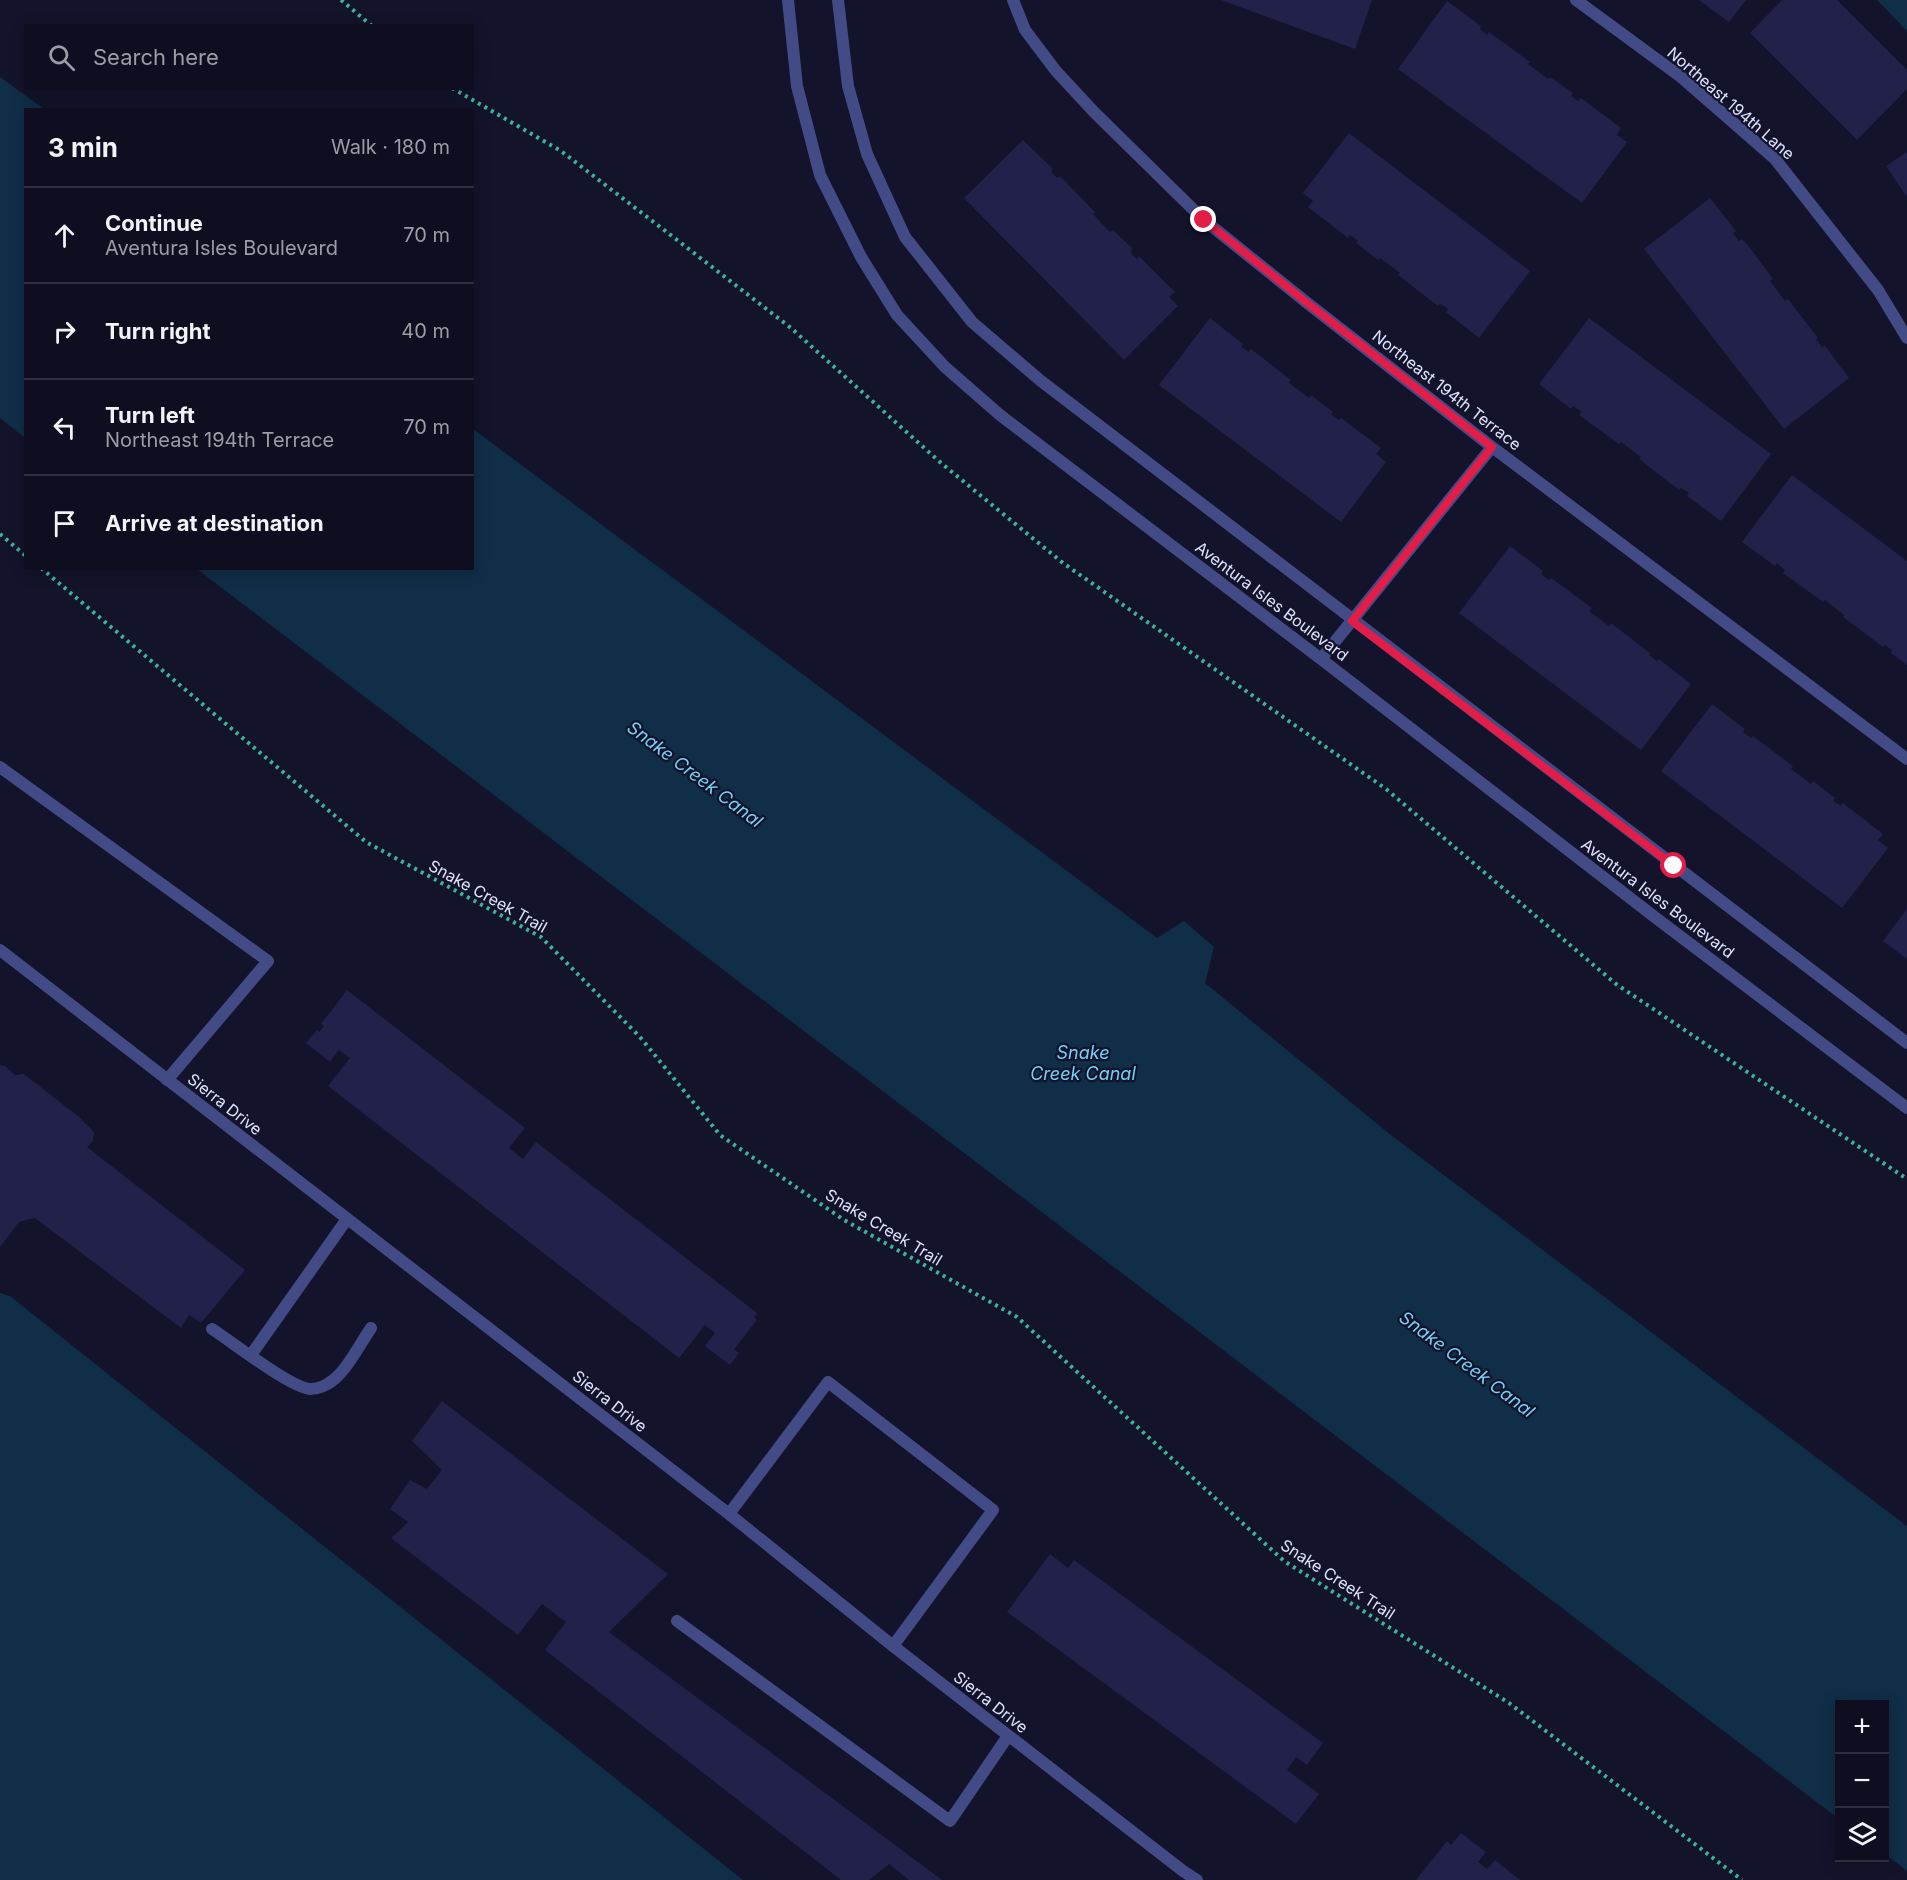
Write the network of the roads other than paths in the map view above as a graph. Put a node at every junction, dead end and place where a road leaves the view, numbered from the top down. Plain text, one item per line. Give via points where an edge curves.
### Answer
1 (788, 0) edge
2 (838, 0) edge
3 (1013, 0) edge
4 (1576, 0) edge
5 (1907, 338) edge
6 (1492, 447) junction
7 (1352, 621) junction
8 (1321, 659) junction
9 (1907, 759) edge
10 (0, 767) edge
11 (0, 950) edge
12 (1907, 1043) edge
13 (166, 1080) junction
14 (1907, 1108) edge
15 (347, 1219) junction
16 (371, 1328) dead end
17 (212, 1329) dead end
18 (251, 1355) junction
19 (729, 1514) junction
20 (677, 1621) dead end
21 (893, 1646) junction
22 (1008, 1736) junction
23 (1182, 1876) edge
24 (1197, 1880) edge

1 - 8 street, Aventura Isles Boulevard via 797,86 820,175 861,257 897,315 945,367 1000,415
2 - 7 street, Aventura Isles Boulevard via 848,86 867,154 904,237 972,322 1041,381
3 - 6 street, Northeast 194th Terrace via 1025,30 1056,71 1199,215
4 - 5 street, Northeast 194th Lane via 1681,77 1775,159 1878,290
6 - 7 street
6 - 9 street, Northeast 194th Terrace
7 - 8 street
7 - 12 street, Aventura Isles Boulevard
8 - 14 street, Aventura Isles Boulevard
10 - 13 street via 268,961
11 - 13 street, Sierra Drive
13 - 15 street, Sierra Drive
15 - 18 street
15 - 19 street, Sierra Drive
16 - 18 street via 339,1375 310,1389
17 - 18 street
19 - 21 street, Sierra Drive
19 - 21 street via 828,1382 993,1510
20 - 22 street via 950,1821
21 - 22 street, Sierra Drive
22 - 23 street, Sierra Drive
23 - 24 street, Sierra Drive

